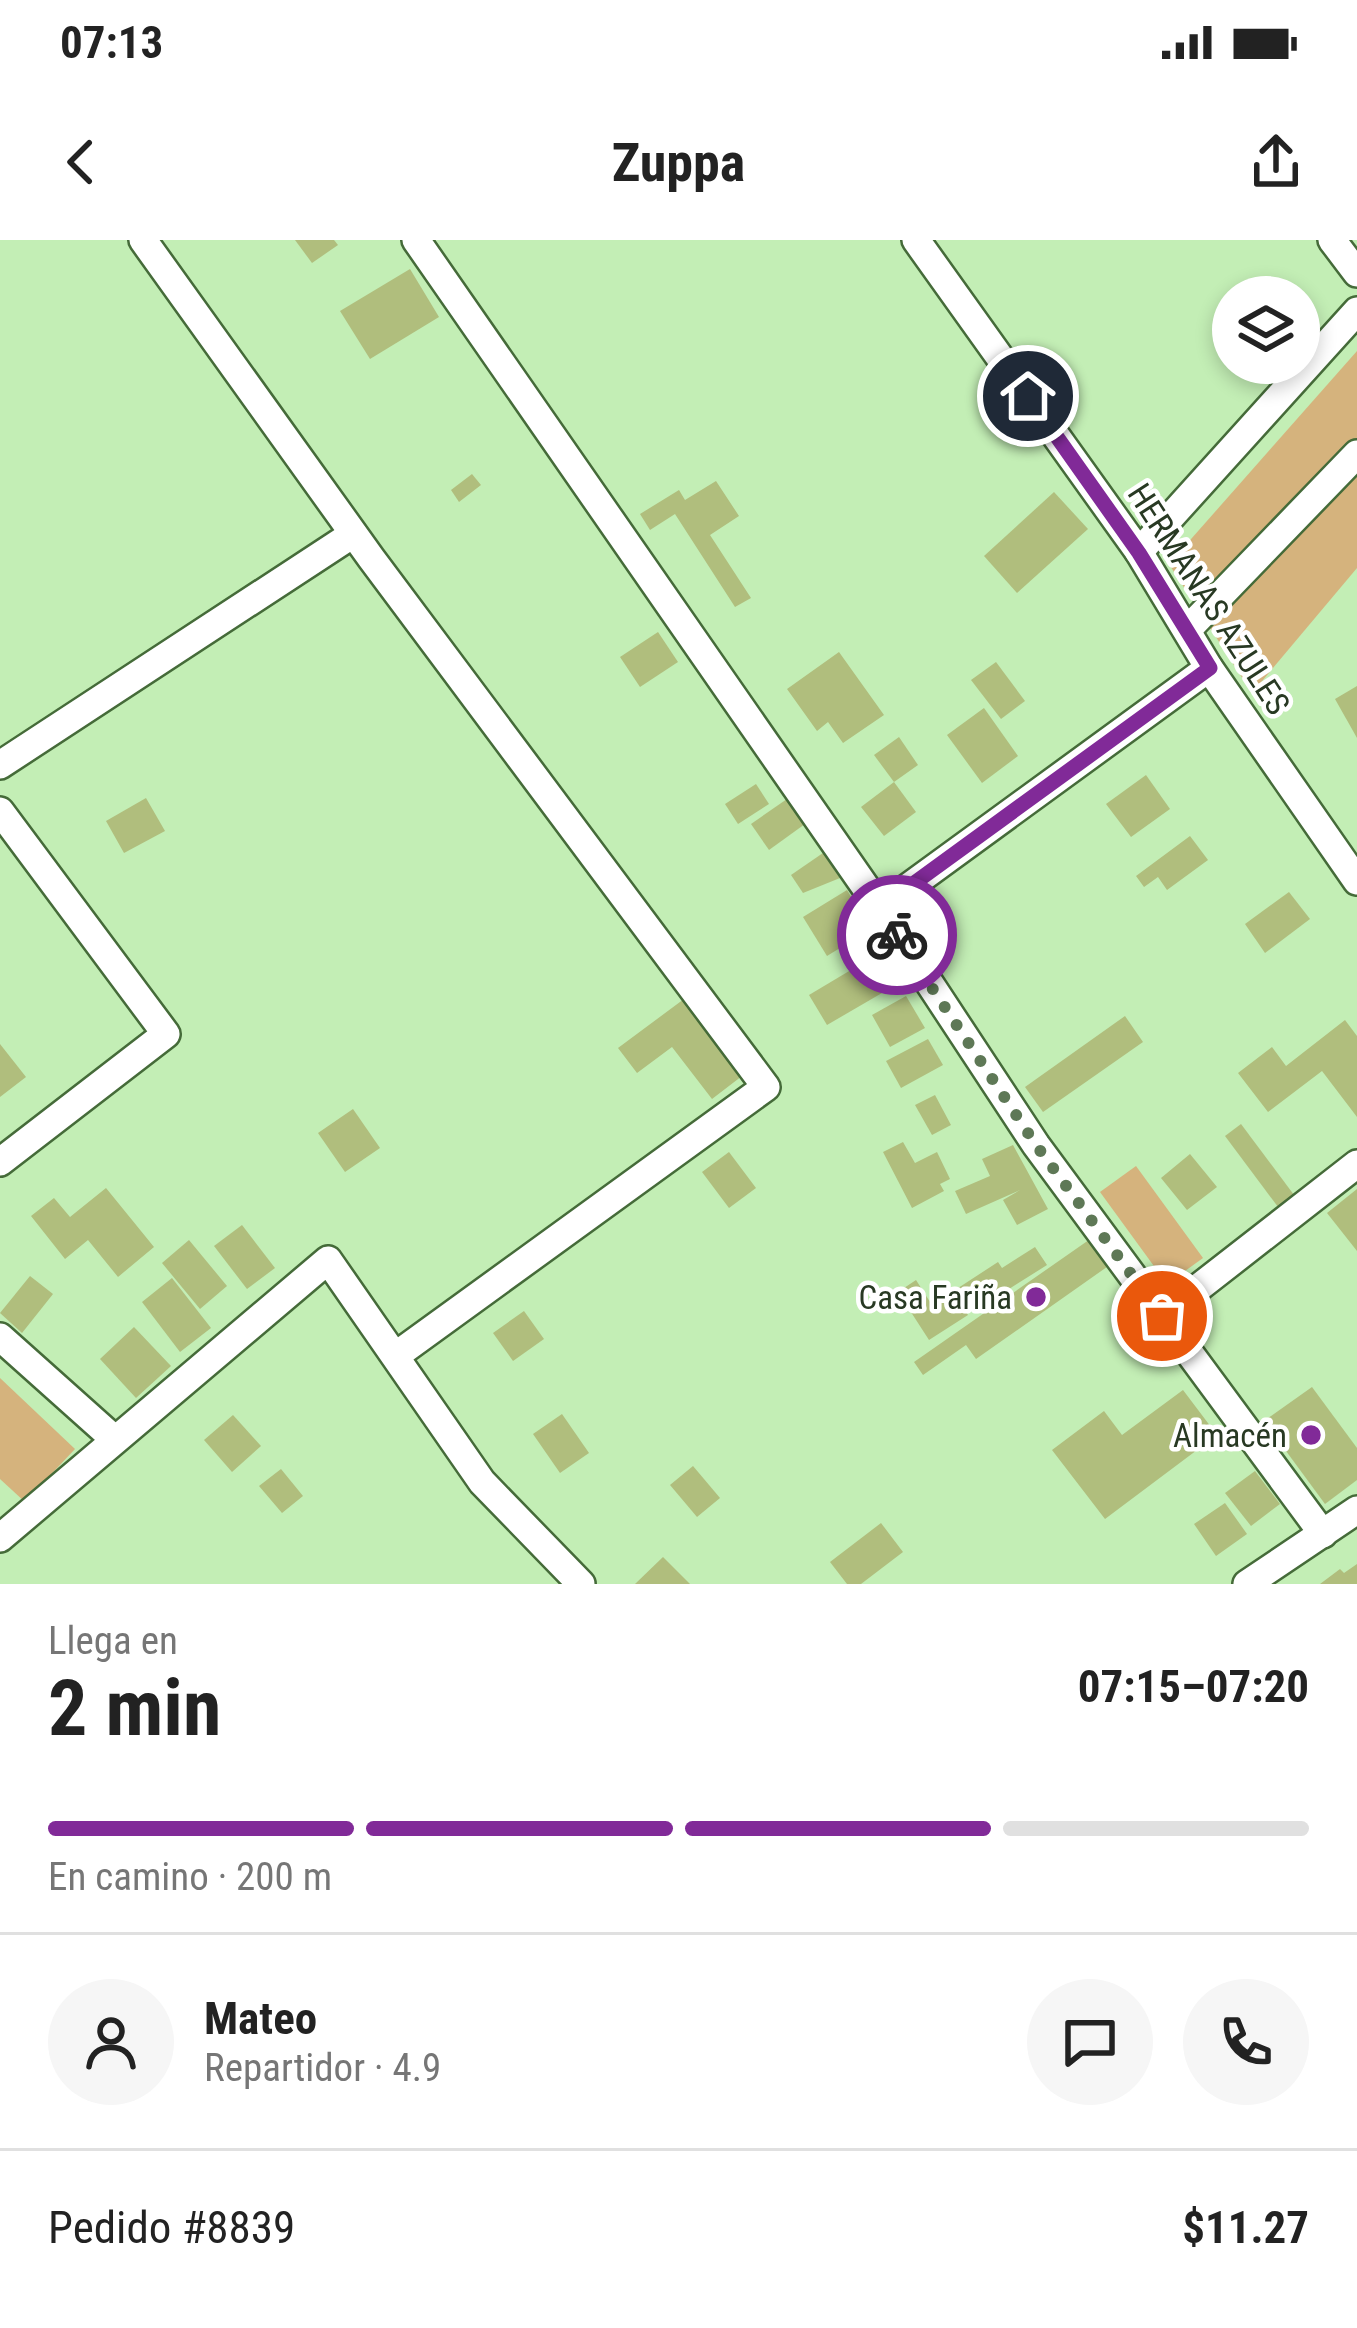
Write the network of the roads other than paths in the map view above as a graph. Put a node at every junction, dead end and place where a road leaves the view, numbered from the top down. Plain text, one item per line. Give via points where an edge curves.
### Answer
1 (143, 240) edge
2 (916, 240) edge
3 (1332, 240) edge
4 (427, 244) edge
5 (1357, 273) edge
6 (1357, 311) edge
7 (1357, 454) edge
8 (353, 534) junction
9 (1139, 553) junction
10 (1187, 630) junction
11 (1210, 668) junction
12 (0, 765) edge
13 (0, 811) edge
14 (1357, 881) edge
15 (880, 908) junction
16 (0, 1162) edge
17 (1357, 1164) edge
18 (1162, 1316) junction
19 (0, 1337) edge
20 (398, 1354) junction
21 (113, 1438) junction
22 (1357, 1510) edge
23 (1323, 1534) junction
24 (0, 1538) edge
25 (581, 1584) edge
26 (1247, 1584) edge

1 - 8 street
2 - 9 street, HERMANAS AZULES
3 - 5 street
4 - 15 street
6 - 9 street
7 - 10 street
8 - 12 street
8 - 20 street via 766,1087
9 - 10 street, HERMANAS AZULES
10 - 11 street, HERMANAS AZULES
11 - 14 street, HERMANAS AZULES
11 - 15 street
13 - 16 street via 166,1034
15 - 18 street via 1036,1145
17 - 18 street
18 - 23 street
19 - 21 street
20 - 21 street via 328,1260
20 - 25 street via 482,1482
21 - 24 street
22 - 23 street
23 - 26 street

